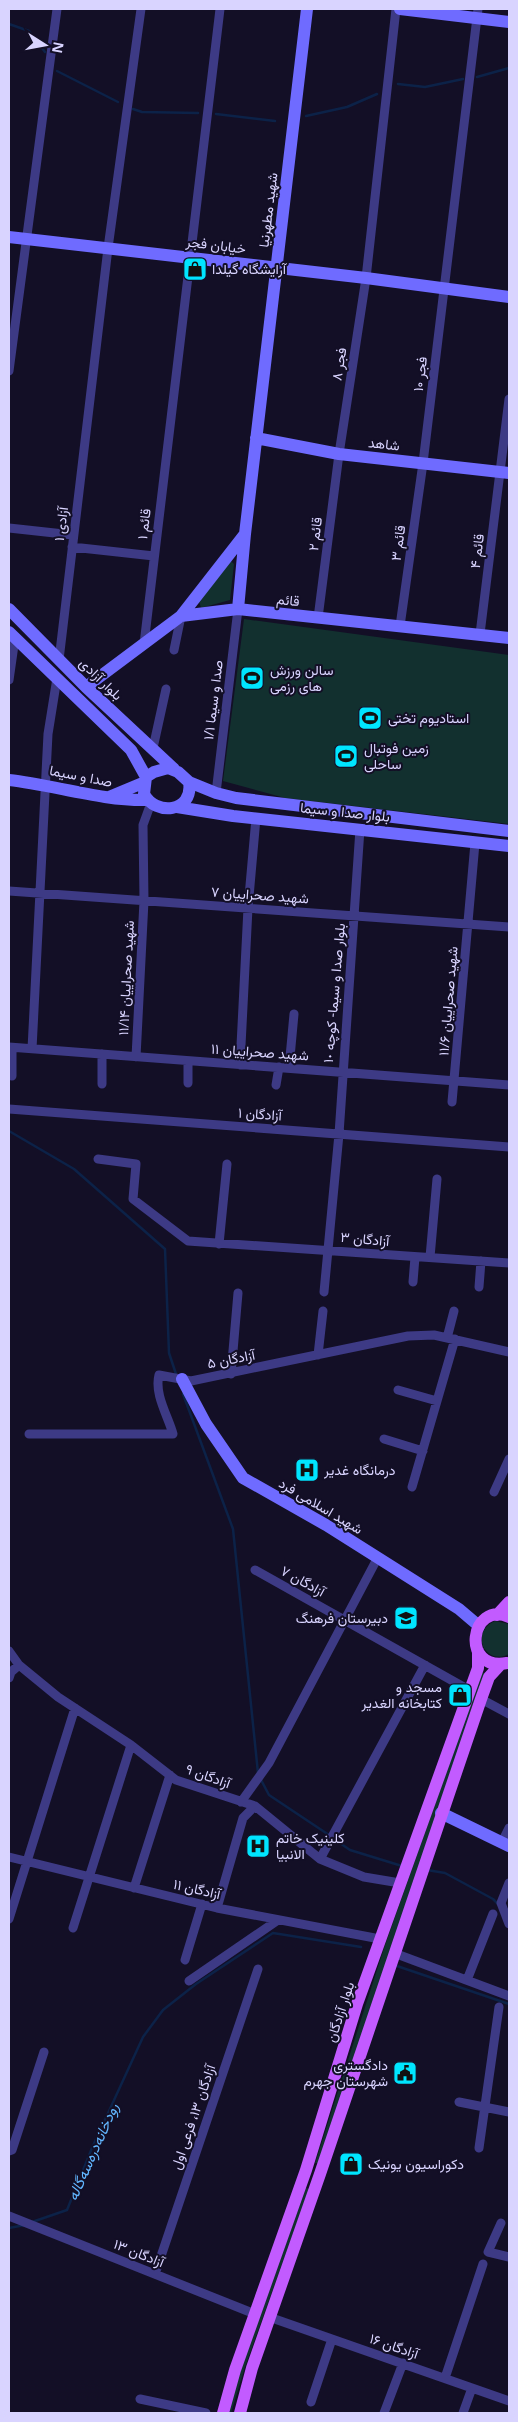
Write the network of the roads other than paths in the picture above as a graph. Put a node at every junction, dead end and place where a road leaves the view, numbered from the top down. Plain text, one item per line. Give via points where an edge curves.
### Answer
1 (57, 9) edge
2 (141, 9) edge
3 (220, 9) edge
4 (307, 9) edge
5 (396, 9) edge
6 (400, 9) edge
7 (477, 14) edge
8 (509, 22) edge
9 (9, 236) edge
10 (28, 238) junction
11 (108, 248) junction
12 (190, 257) junction
13 (277, 267) junction
14 (366, 278) junction
15 (444, 288) junction
16 (509, 297) edge
17 (9, 371) edge
18 (509, 399) edge
19 (256, 438) junction
20 (339, 454) junction
21 (423, 463) junction
22 (505, 472) edge
23 (9, 528) edge
24 (245, 534) junction
25 (73, 535) junction
26 (72, 547) junction
27 (154, 556) junction
28 (9, 609) edge
29 (238, 609) junction
30 (181, 616) junction
31 (318, 618) junction
32 (400, 626) junction
33 (480, 634) junction
34 (12, 635) edge
35 (509, 638) edge
36 (144, 644) junction
37 (174, 650) dead end
38 (59, 660) junction
39 (57, 678) junction
40 (9, 680) edge
41 (86, 687) junction
42 (166, 689) dead end
43 (153, 748) junction
44 (174, 769) junction
45 (9, 780) edge
46 (146, 780) junction
47 (189, 782) junction
48 (46, 784) junction
49 (213, 792) junction
50 (109, 797) junction
51 (149, 801) junction
52 (177, 807) junction
53 (202, 811) junction
54 (256, 818) junction
55 (360, 829) junction
56 (509, 831) edge
57 (475, 843) junction
58 (509, 846) edge
59 (9, 891) edge
60 (41, 893) junction
61 (144, 901) junction
62 (248, 908) junction
63 (354, 916) junction
64 (469, 924) junction
65 (509, 927) edge
66 (294, 1014) dead end
67 (10, 1047) edge
68 (32, 1049) junction
69 (102, 1054) junction
70 (136, 1057) junction
71 (188, 1061) junction
72 (240, 1065) junction
73 (279, 1068) junction
74 (289, 1068) junction
75 (342, 1072) junction
76 (12, 1076) dead end
77 (455, 1081) junction
78 (188, 1083) dead end
79 (102, 1084) dead end
80 (276, 1085) dead end
81 (509, 1085) edge
82 (452, 1102) dead end
83 (9, 1109) edge
84 (339, 1134) junction
85 (509, 1147) edge
86 (98, 1159) dead end
87 (227, 1164) dead end
88 (437, 1179) dead end
89 (219, 1244) junction
90 (327, 1250) junction
91 (415, 1257) junction
92 (430, 1257) junction
93 (481, 1261) junction
94 (509, 1263) edge
95 (413, 1282) dead end
96 (479, 1287) dead end
97 (324, 1292) dead end
98 (238, 1293) dead end
99 (323, 1311) dead end
100 (454, 1311) dead end
101 (451, 1339) junction
102 (509, 1352) edge
103 (318, 1355) junction
104 (231, 1374) junction
105 (182, 1379) junction
106 (398, 1390) dead end
107 (437, 1401) junction
108 (29, 1434) dead end
109 (384, 1439) dead end
110 (423, 1451) junction
111 (509, 1459) edge
112 (412, 1487) dead end
113 (494, 1492) dead end
114 (377, 1559) junction
115 (255, 1570) dead end
116 (509, 1602) edge
117 (503, 1616) edge
118 (345, 1619) junction
119 (479, 1626) junction
120 (9, 1651) edge
121 (478, 1651) junction
122 (505, 1663) edge
123 (425, 1665) junction
124 (14, 1666) edge
125 (9, 1678) edge
126 (469, 1690) junction
127 (481, 1699) junction
128 (74, 1708) junction
129 (509, 1714) edge
130 (131, 1745) junction
131 (170, 1774) junction
132 (241, 1802) junction
133 (255, 1806) junction
134 (442, 1814) junction
135 (509, 1828) edge
136 (506, 1844) edge
137 (9, 1857) edge
138 (320, 1859) junction
139 (28, 1862) junction
140 (88, 1877) junction
141 (400, 1883) junction
142 (509, 1883) edge
143 (134, 1888) junction
144 (202, 1904) junction
145 (217, 1908) junction
146 (492, 1914) dead end
147 (9, 1919) edge
148 (278, 1920) junction
149 (509, 1924) edge
150 (73, 1928) dead end
151 (380, 1939) junction
152 (394, 1953) junction
153 (185, 1960) dead end
154 (258, 1969) dead end
155 (467, 1980) junction
156 (189, 1981) dead end
157 (509, 1996) edge
158 (499, 2007) dead end
159 (44, 2052) dead end
160 (459, 2102) dead end
161 (484, 2107) junction
162 (509, 2112) edge
163 (479, 2148) dead end
164 (9, 2151) edge
165 (309, 2159) junction
166 (323, 2165) junction
167 (300, 2185) junction
168 (315, 2190) junction
169 (11, 2218) edge
170 (501, 2222) dead end
171 (509, 2257) edge
172 (483, 2264) dead end
173 (155, 2274) junction
174 (254, 2314) junction
175 (270, 2317) junction
176 (332, 2339) junction
177 (403, 2363) junction
178 (445, 2378) junction
179 (472, 2388) junction
180 (140, 2399) dead end
181 (509, 2401) edge
182 (311, 2402) dead end
183 (206, 2413) edge
184 (223, 2413) edge
185 (240, 2413) edge
186 (384, 2413) edge
187 (463, 2413) edge

1 - 10 street
2 - 11 street, آزادی ۱
3 - 12 street, قائم ۱
4 - 13 street, شهید مطهرنیا
5 - 14 street, فجر ۸
6 - 7 street
7 - 8 street
7 - 15 street, فجر ۱۰
9 - 10 street, خیابان فجر
10 - 11 street, خیابان فجر
10 - 17 street
11 - 12 street, خیابان فجر
11 - 25 street, آزادی ۱
12 - 13 street, خیابان فجر
12 - 27 street, قائم ۱
13 - 14 street, خیابان فجر
13 - 19 street, شهید مطهرنیا
14 - 15 street, خیابان فجر
14 - 20 street, فجر ۸
15 - 16 street, خیابان فجر
15 - 21 street, فجر ۱۰
18 - 22 street, قائم ۴
19 - 20 street, شاهد
19 - 24 street, شهید مطهرنیا
20 - 21 street, شاهد
20 - 31 street, قائم ۲
21 - 22 street, شاهد
21 - 32 street, قائم ۳
22 - 33 street, قائم ۴
23 - 25 street
24 - 29 street, شهید مطهرنیا
24 - 30 street
25 - 26 street, آزادی ۱
26 - 27 street
26 - 38 street, آزادی ۱
27 - 36 street, قائم ۱
28 - 38 street, بلوار آزادی
29 - 30 street, قائم
29 - 31 street, قائم
29 - 49 street, صدا و سیما ۱/۱
30 - 36 street
30 - 37 street
31 - 32 street, قائم
32 - 33 street, قائم
33 - 35 street, قائم
34 - 39 street
34 - 40 street
36 - 41 street
38 - 41 street, بلوار آزادی
39 - 46 street via 131,750
39 - 48 street via 48,734
41 - 43 street, بلوار آزادی
42 - 43 street
43 - 44 street, بلوار آزادی
44 - 46 street via 162,769
44 - 47 street
45 - 48 street, صدا و سیما
46 - 50 street
46 - 51 street via 144,790
47 - 49 street, بلوار صدا و سیما
47 - 52 street via 190,794
48 - 50 street, صدا و سیما
48 - 60 street
49 - 53 street via 202,793 199,797 198,808
49 - 56 street, بلوار صدا و سیما via 246,799
50 - 51 street, صدا و سیما
51 - 52 street via 163,807
51 - 61 street, شهید صحراییان ۱۱/۱۴ via 144,825
52 - 53 street, بلوار صدا و سیما
53 - 54 street, بلوار صدا و سیما
54 - 55 street, بلوار صدا و سیما
54 - 62 street
55 - 57 street, بلوار صدا و سیما
55 - 63 street, بلوار صدا و سيما- كوچه ١٠
57 - 58 street, بلوار صدا و سیما
57 - 64 street, شهید صحراییان ۱۱/۶
59 - 60 street, شهید صحراییان ۷
60 - 61 street, شهید صحراییان ۷
60 - 68 street
61 - 62 street, شهید صحراییان ۷
61 - 70 street, شهید صحراییان ۱۱/۱۴
62 - 63 street, شهید صحراییان ۷
62 - 72 street
63 - 64 street, شهید صحراییان ۷
63 - 75 street, بلوار صدا و سيما- كوچه ١٠
64 - 65 street, شهید صحراییان ۷
64 - 77 street, شهید صحراییان ۱۱/۶
66 - 74 street
67 - 68 street, شهید صحراییان ۱۱
67 - 76 street
68 - 69 street, شهید صحراییان ۱۱
69 - 70 street, شهید صحراییان ۱۱
69 - 79 street
70 - 71 street, شهید صحراییان ۱۱
71 - 72 street, شهید صحراییان ۱۱
71 - 78 street
72 - 73 street, شهید صحراییان ۱۱
73 - 74 street, شهید صحراییان ۱۱
73 - 80 street
74 - 75 street, شهید صحراییان ۱۱
75 - 77 street, شهید صحراییان ۱۱
75 - 84 street, بلوار صدا و سيما- كوچه ١٠
77 - 81 street, شهید صحراییان ۱۱
77 - 82 street, شهید صحراییان ۱۱/۶
83 - 84 street, آزادگان ۱
84 - 85 street, آزادگان ۱
84 - 90 street, بلوار صدا و سيما- كوچه ١٠
86 - 89 street, آزادگان ۳ via 136,1164 133,1199 188,1241
87 - 89 street
88 - 92 street
89 - 90 street, آزادگان ۳
90 - 91 street, آزادگان ۳
90 - 97 street, بلوار صدا و سيما- كوچه ١٠
91 - 92 street, آزادگان ۳
91 - 95 street
92 - 93 street, آزادگان ۳
93 - 94 street, آزادگان ۳
93 - 96 street
98 - 104 street
99 - 103 street
100 - 101 street
101 - 102 street, آزادگان ۵
101 - 103 street, آزادگان ۵ via 434,1335 408,1336
101 - 107 street
103 - 104 street, آزادگان ۵
104 - 105 street, آزادگان ۵ via 191,1381
105 - 108 street, آزادگان ۵ via 159,1375 157,1382 173,1434
105 - 114 street, شهید اسلامی فرد via 206,1424 244,1478 326,1524
106 - 107 street
107 - 110 street
109 - 110 street
110 - 112 street
111 - 113 street
114 - 118 street
114 - 119 street, شهید اسلامی فرد via 458,1609
115 - 118 street, آزادگان ۷
116 - 117 main road
117 - 119 main road via 484,1620
118 - 123 street, آزادگان ۷
118 - 132 street via 269,1763
119 - 121 main road, بلوار آزادگان via 475,1639
120 - 124 street, آزادگان ۹
121 - 122 main road via 486,1660
121 - 126 main road, بلوار آزادگان via 478,1668
122 - 127 main road via 489,1677
123 - 126 street, آزادگان ۷
123 - 138 street
124 - 125 street
124 - 128 street, آزادگان ۹
126 - 141 main road, بلوار آزادگان
127 - 129 street
127 - 134 main road
128 - 130 street, آزادگان ۹
128 - 139 street
130 - 131 street, آزادگان ۹
130 - 140 street
131 - 132 street, آزادگان ۹ via 176,1780
131 - 143 street
132 - 133 street, آزادگان ۹
133 - 138 street, آزادگان ۹
133 - 145 street via 243,1818
134 - 136 street
134 - 152 main road
135 - 136 street
137 - 139 street, آزادگان ۱۱
138 - 141 street, آزادگان ۹ via 364,1876
139 - 140 street, آزادگان ۱۱
139 - 147 street
140 - 143 street, آزادگان ۱۱
140 - 150 street
141 - 151 main road, بلوار آزادگان
142 - 149 street via 500,1903
143 - 144 street, آزادگان ۱۱
144 - 145 street, آزادگان ۱۱
144 - 153 street
145 - 148 street, آزادگان ۱۱
146 - 155 street
148 - 151 street, آزادگان ۱۱
148 - 156 street
151 - 165 main road, بلوار آزادگان
152 - 155 street
152 - 166 main road
154 - 173 street, آزادگان ۱۳، فرعی اول
155 - 157 street
158 - 161 street
159 - 164 street
160 - 161 street
161 - 162 street
161 - 163 street
165 - 166 main road via 312,2168
165 - 167 main road, بلوار آزادگان
166 - 168 main road
167 - 168 main road via 306,2184
167 - 174 main road, بلوار آزادگان
168 - 175 main road
169 - 173 street, آزادگان ۱۳
170 - 171 street via 488,2252
172 - 178 street
173 - 174 street, آزادگان ۱۳
174 - 184 main road, بلوار آزادگان
175 - 176 street, آزادگان ۱۶
175 - 185 main road
176 - 177 street, آزادگان ۱۶
176 - 182 street
177 - 178 street, آزادگان ۱۶
177 - 186 street
178 - 179 street, آزادگان ۱۶
179 - 181 street, آزادگان ۱۶
179 - 187 street
180 - 183 street

